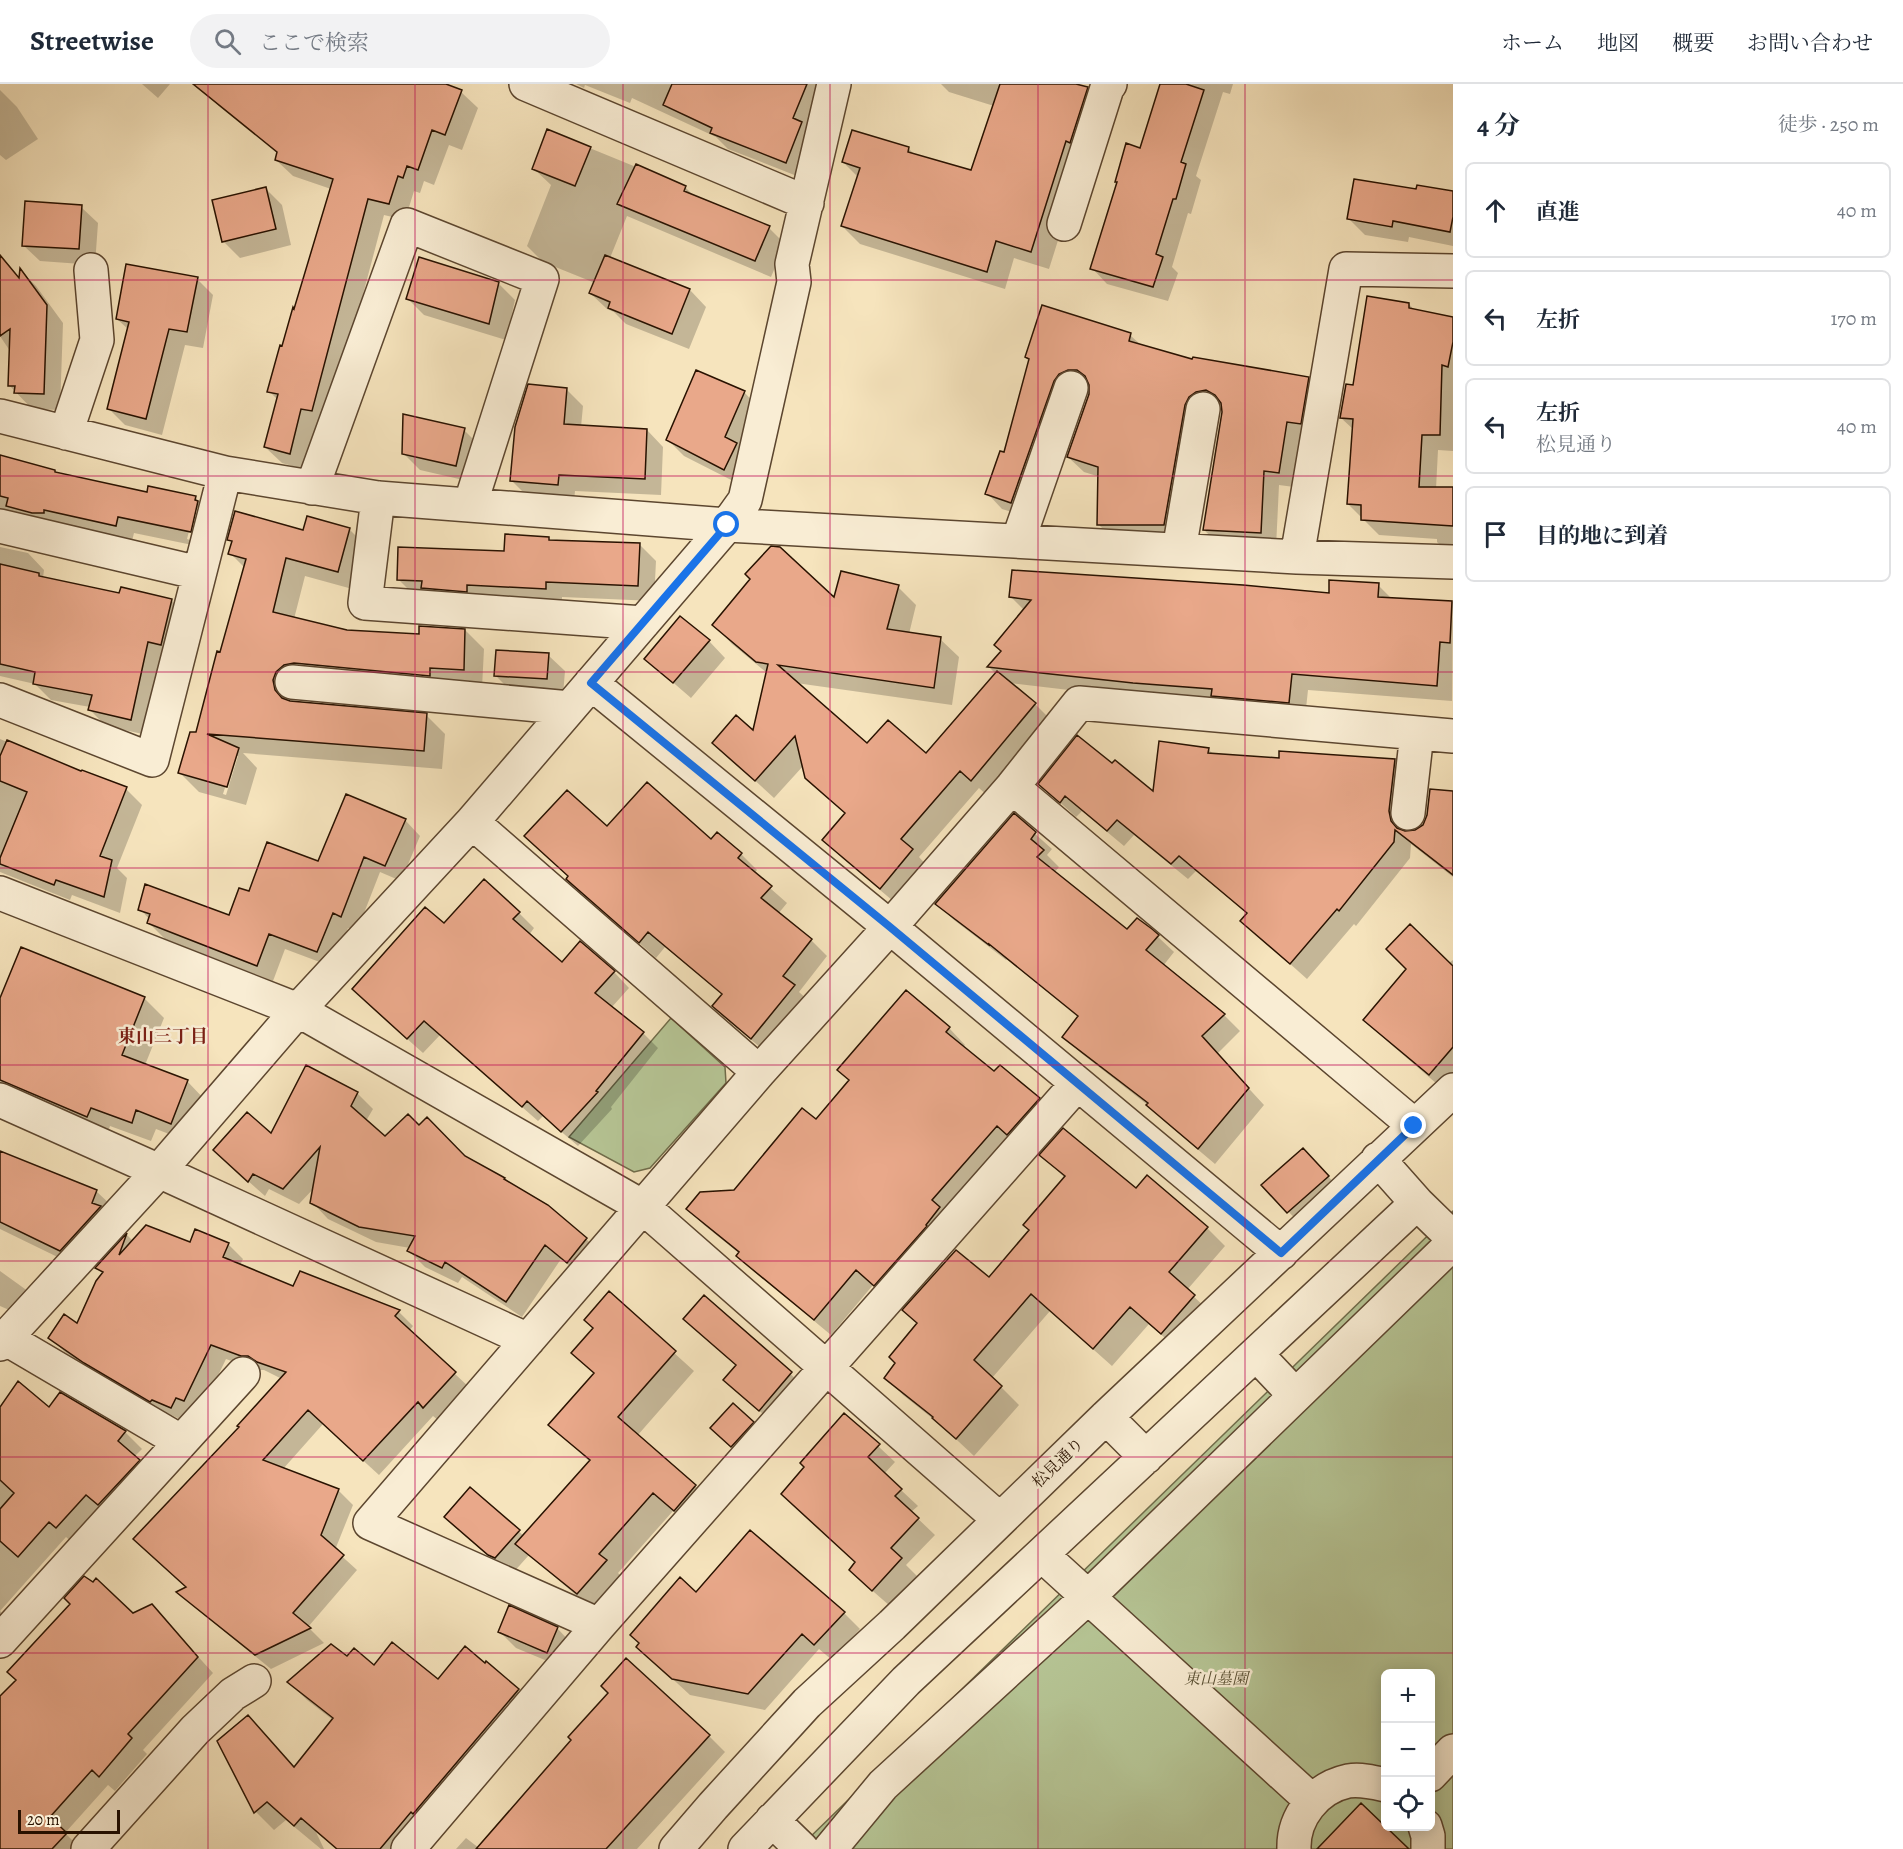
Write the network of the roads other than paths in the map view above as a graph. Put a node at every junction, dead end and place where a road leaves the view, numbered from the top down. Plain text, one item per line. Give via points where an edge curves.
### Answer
1 (526, 84) edge
2 (834, 84) edge
3 (1110, 84) edge
4 (807, 202) junction
5 (1064, 224) dead end
6 (91, 270) dead end
7 (1453, 271) edge
8 (1071, 388) dead end
9 (1203, 409) dead end
10 (0, 416) edge
11 (66, 433) junction
12 (225, 473) junction
13 (312, 488) junction
14 (378, 498) junction
15 (470, 505) junction
16 (727, 525) junction
17 (0, 526) edge
18 (1018, 541) junction
19 (1179, 550) junction
20 (1297, 556) junction
21 (1453, 562) edge
22 (199, 573) junction
23 (643, 623) junction
24 (292, 682) dead end
25 (591, 683) junction
26 (0, 700) edge
27 (570, 708) junction
28 (1417, 733) junction
29 (1453, 736) edge
30 (1012, 787) junction
31 (1408, 813) dead end
32 (472, 822) junction
33 (0, 893) edge
34 (890, 927) junction
35 (298, 1010) junction
36 (759, 1072) junction
37 (1077, 1084) junction
38 (1453, 1090) edge
39 (0, 1100) edge
40 (1414, 1126) junction
41 (1378, 1159) junction
42 (159, 1171) junction
43 (1417, 1203) junction
44 (642, 1207) junction
45 (1453, 1238) edge
46 (1453, 1243) edge
47 (1281, 1253) junction
48 (4, 1336) edge
49 (528, 1340) junction
50 (1256, 1354) junction
51 (827, 1368) junction
52 (243, 1374) dead end
53 (1295, 1395) junction
54 (1106, 1417) junction
55 (180, 1441) junction
56 (1146, 1457) junction
57 (999, 1519) junction
58 (1042, 1554) junction
59 (1087, 1598) junction
60 (599, 1625) junction
61 (0, 1641) edge
62 (868, 1646) junction
63 (254, 1681) dead end
64 (906, 1681) junction
65 (1453, 1751) edge
66 (1435, 1771) edge
67 (1381, 1784) edge
68 (1312, 1801) junction
69 (772, 1820) junction
70 (1426, 1831) edge
71 (88, 1849) edge
72 (408, 1849) edge
73 (676, 1849) edge
74 (745, 1849) edge
75 (802, 1849) edge
76 (830, 1849) edge
77 (1294, 1849) edge
78 (1428, 1849) edge

1 - 4 street
2 - 4 street
3 - 5 street
4 - 16 street via 792,264 794,282 745,500
6 - 11 street via 97,340
7 - 20 street via 1346,269
8 - 18 street
9 - 19 street
10 - 11 street
11 - 12 street
12 - 13 street
12 - 22 street
13 - 14 street
13 - 15 street via 407,225 542,279
14 - 15 street
14 - 23 street via 365,603
15 - 16 street
16 - 18 street
16 - 23 street
17 - 22 street
18 - 19 street
19 - 20 street
20 - 21 street
22 - 26 street via 152,760
23 - 25 street
24 - 27 street
25 - 27 street
25 - 34 street
27 - 32 street
28 - 29 street
28 - 30 street via 1079,703
28 - 31 street
30 - 34 street
30 - 40 street
32 - 35 street
32 - 36 street
33 - 35 street
34 - 36 street
34 - 37 street
35 - 42 street
35 - 44 street
36 - 44 street
37 - 47 street
37 - 51 street
38 - 40 street, 松見通り
39 - 42 street
40 - 41 street, 松見通り
41 - 43 street
41 - 47 street, 松見通り
42 - 48 street
42 - 49 street
43 - 45 street
43 - 50 street
44 - 49 street
44 - 51 street
46 - 53 street
47 - 54 street, 松見通り
48 - 55 street
49 - 60 street via 370,1522
50 - 53 street
50 - 56 street
51 - 57 street
51 - 60 street
52 - 55 street
53 - 59 street
54 - 56 street
54 - 57 street, 松見通り
55 - 61 street
56 - 58 street
57 - 62 street, 松見通り
58 - 59 street
58 - 64 street
59 - 68 street
59 - 76 street via 883,1785
60 - 72 street
62 - 64 street
62 - 73 street, 松見通り via 807,1703
63 - 71 street via 233,1694 195,1730
64 - 69 street
65 - 66 street
67 - 68 street via 1348,1781
68 - 77 street via 1299,1819
69 - 74 street
69 - 75 street
70 - 78 street

